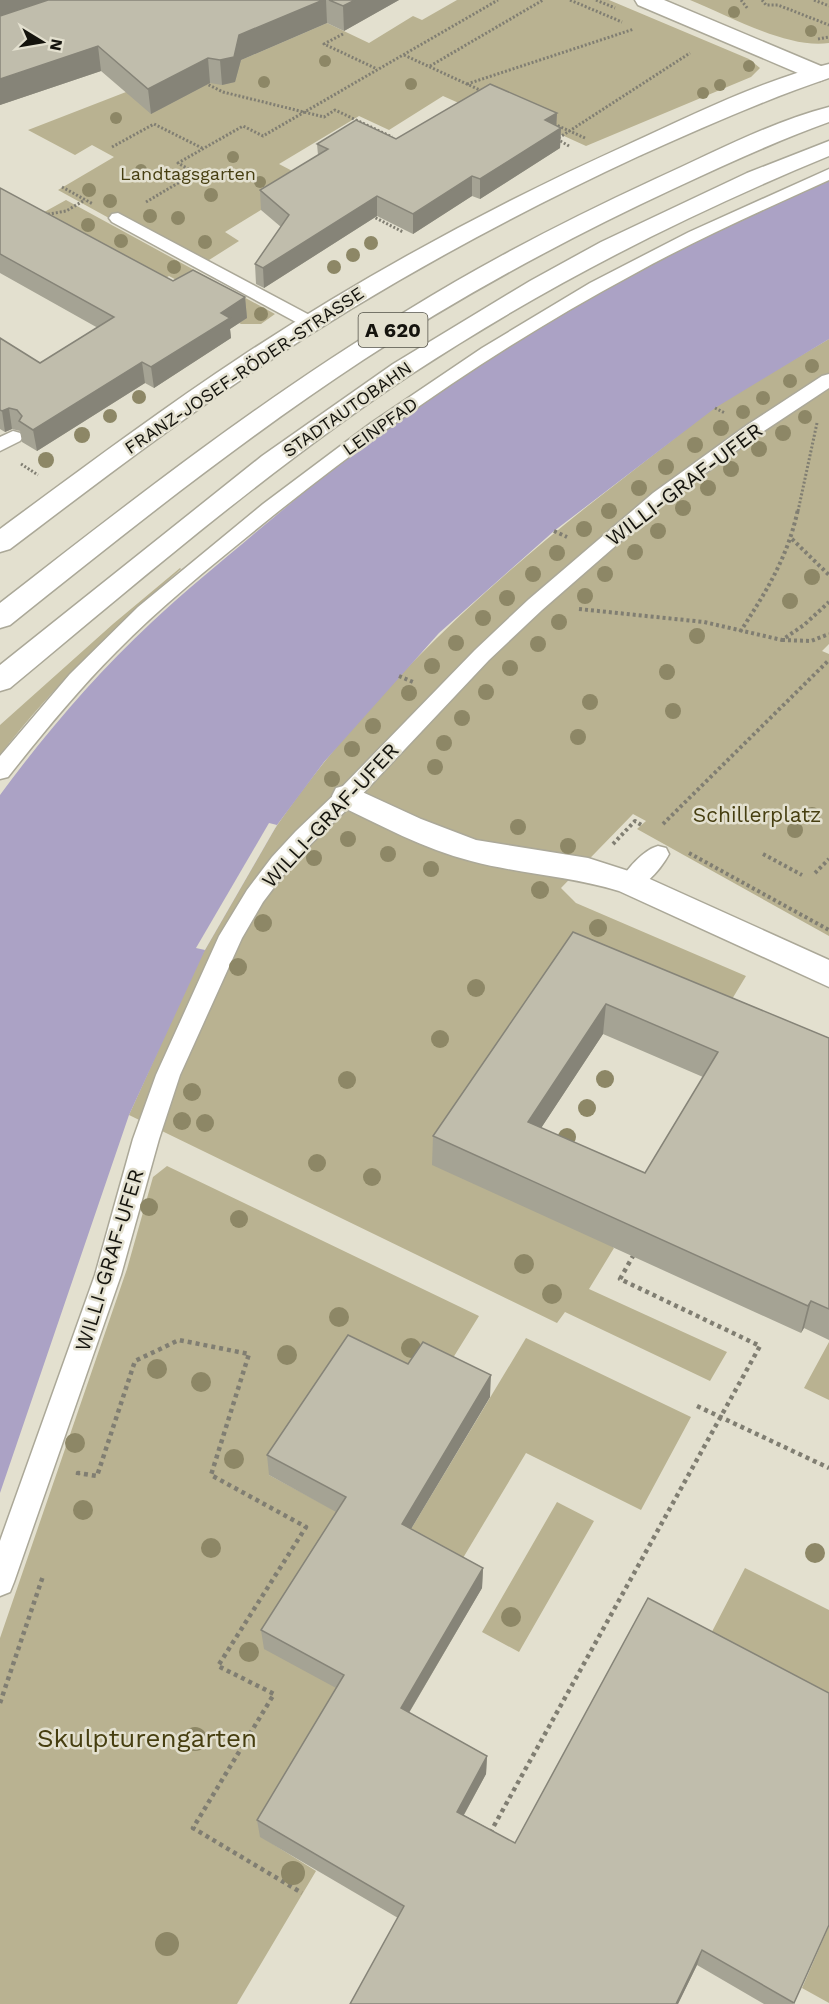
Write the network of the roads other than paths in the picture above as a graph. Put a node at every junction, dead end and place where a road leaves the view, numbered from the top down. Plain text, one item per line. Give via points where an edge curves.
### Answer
1 (646, 0) edge
2 (825, 73) edge
3 (829, 114) edge
4 (829, 148) edge
5 (829, 174) edge
6 (118, 218) road end
7 (311, 323) junction
8 (828, 380) edge
9 (0, 543) edge
10 (0, 618) edge
11 (24, 661) junction
12 (0, 681) edge
13 (0, 689) edge
14 (0, 771) edge
15 (347, 796) junction
16 (658, 854) dead end
17 (630, 883) junction
18 (829, 974) edge
19 (0, 1582) edge

1 - 2 main road
2 - 7 main road, FRANZ-JOSEF-RÖDER-STRASSE via 708,117 572,178 427,253
3 - 10 main road, STADTAUTOBAHN / A 620 via 711,162 591,218 478,278 369,345 232,439
4 - 11 main road, STADTAUTOBAHN / A 620 via 729,188 618,243 411,364 273,461
5 - 14 lane, LEINPFAD via 664,251 567,304 411,403 338,455 188,573 127,629 40,720
6 - 7 lane
7 - 9 main road, FRANZ-JOSEF-RÖDER-STRASSE via 197,397
8 - 15 lane, WILLI-GRAF-UFER via 660,497 535,605 443,694
11 - 12 main road, STADTAUTOBAHN / A 620
11 - 13 main road
15 - 17 main road via 410,827 471,850 588,870
15 - 19 lane, WILLI-GRAF-UFER via 280,863 255,896 199,1002 146,1139 108,1275
16 - 17 lane
17 - 18 main road

